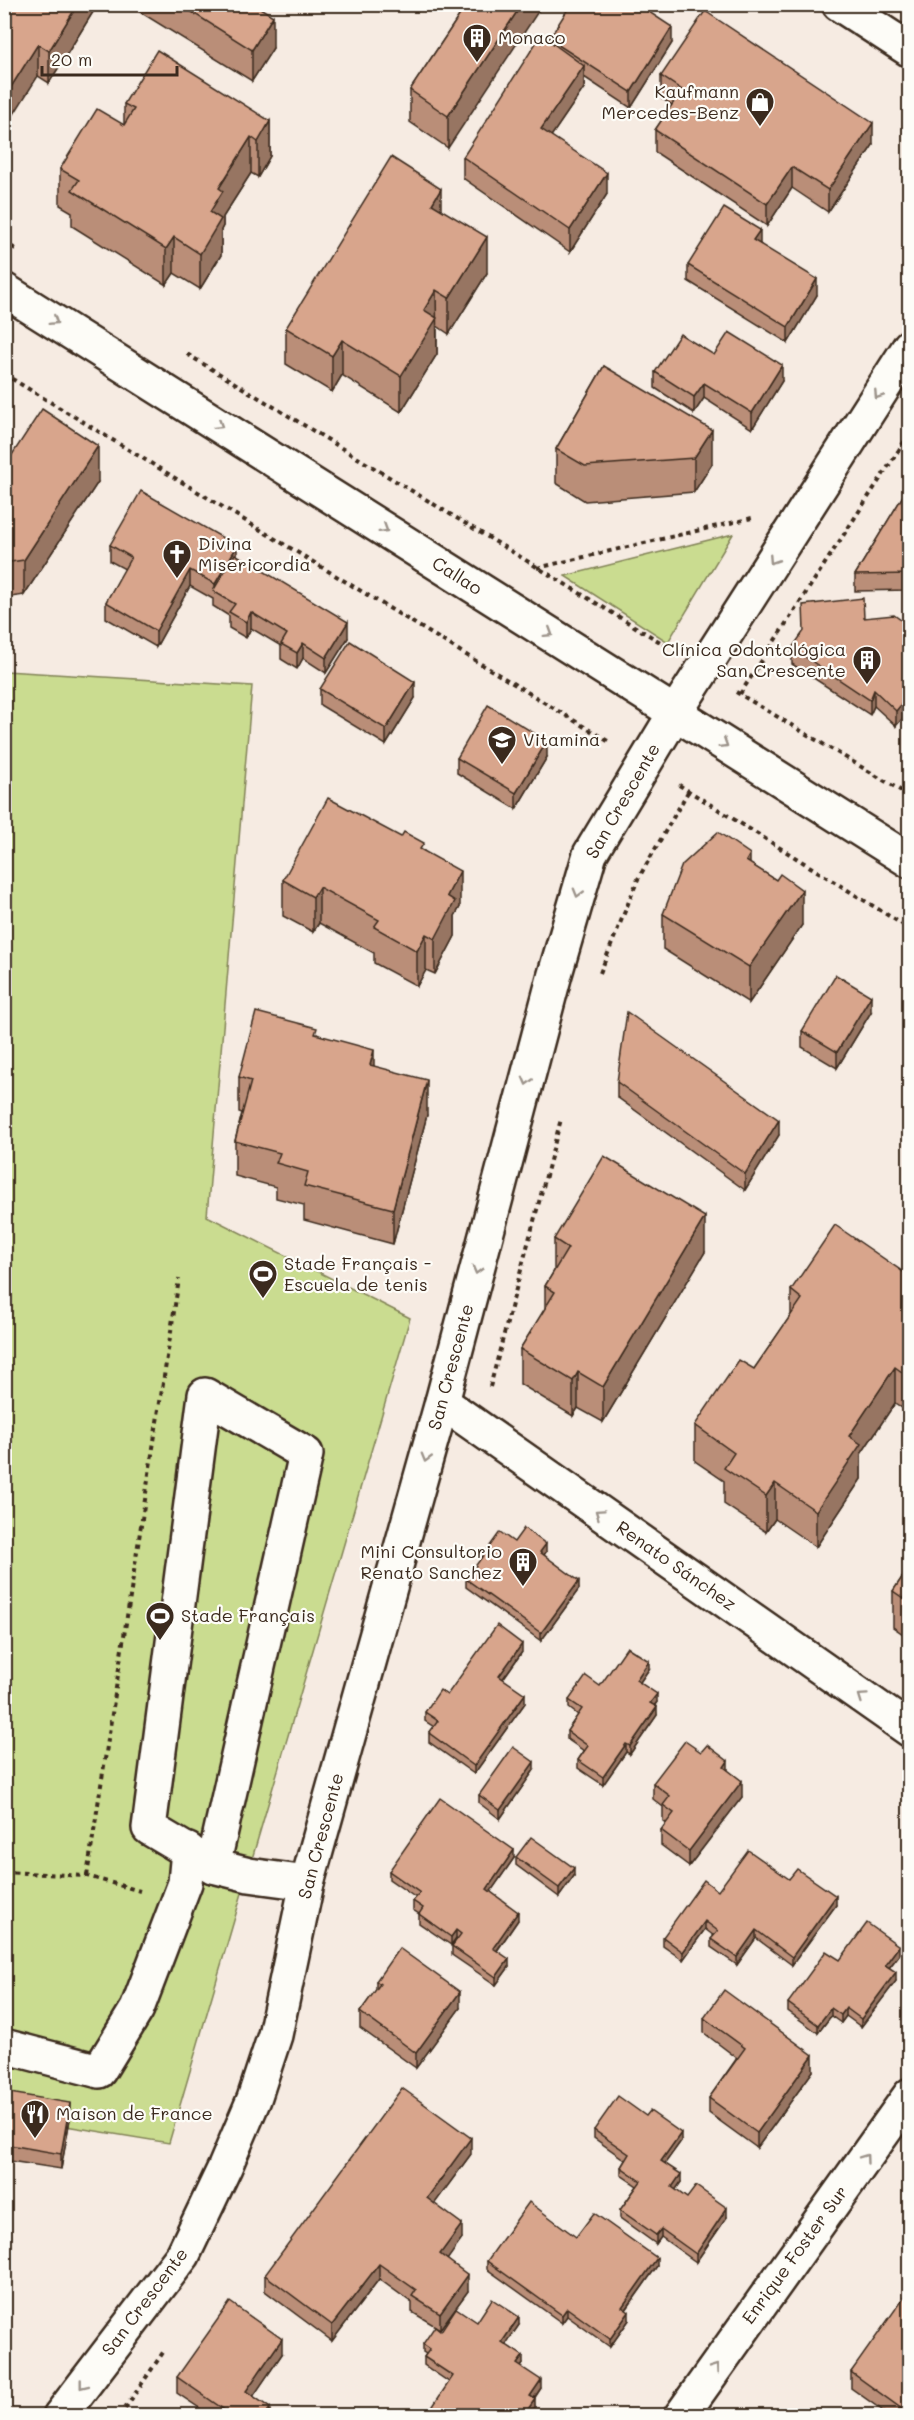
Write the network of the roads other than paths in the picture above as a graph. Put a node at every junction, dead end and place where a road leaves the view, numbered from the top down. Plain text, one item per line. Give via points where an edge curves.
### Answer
1 (839, 4) edge
2 (909, 50) edge
3 (4, 290) edge
4 (909, 346) edge
5 (675, 713) junction
6 (909, 861) edge
7 (442, 1402) junction
8 (909, 1731) edge
9 (201, 1858) junction
10 (307, 1883) junction
11 (4, 2046) edge
12 (909, 2096) edge
13 (60, 2415) edge
14 (681, 2415) edge

1 - 2 street
3 -> 5 street, Callao
4 -> 5 street, San Crescente
5 -> 6 street, Callao
5 -> 7 street, San Crescente via 590,854
8 -> 7 street, Renato Sánchez
7 -> 10 street, San Crescente
9 - 9 street via 149,1828 205,1395 306,1454
9 - 10 street via 249,1875
9 - 11 street via 185,1883 137,2009 99,2070
10 -> 13 street, San Crescente via 275,2035 225,2168 183,2255
14 -> 12 street, Enrique Foster Sur

